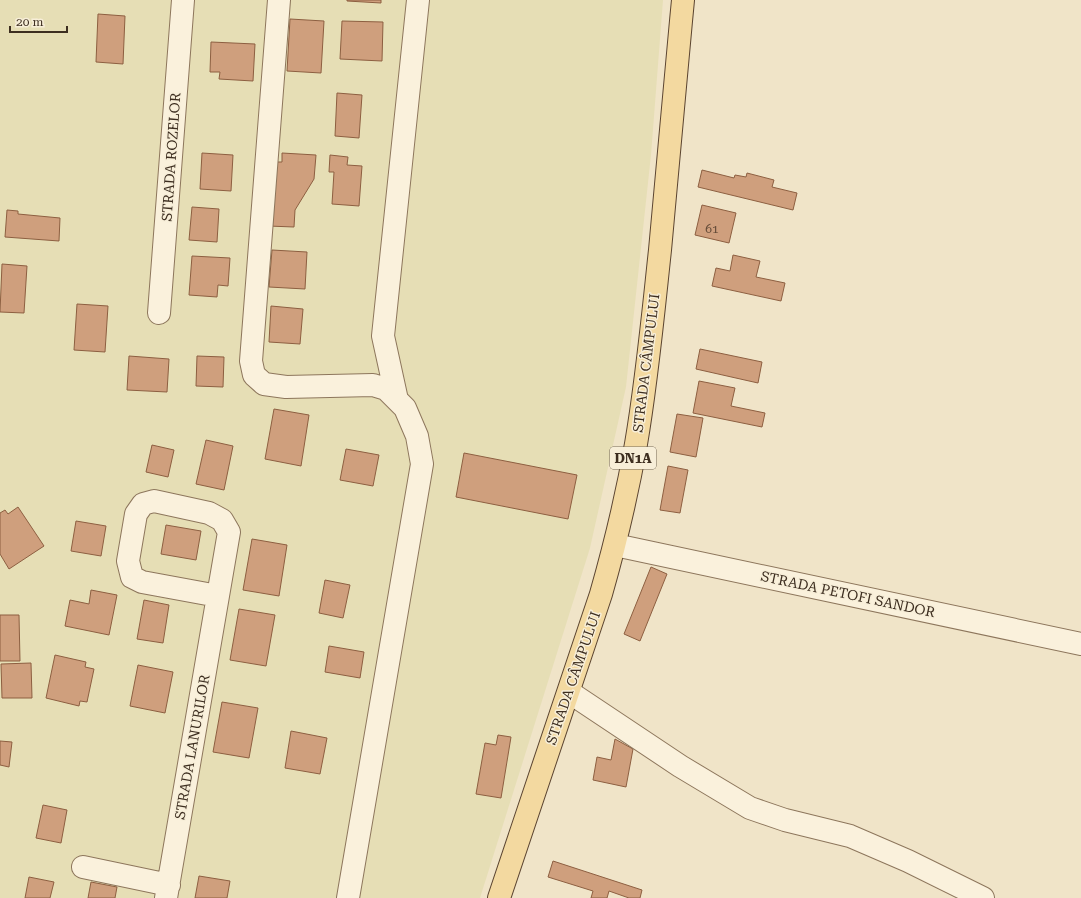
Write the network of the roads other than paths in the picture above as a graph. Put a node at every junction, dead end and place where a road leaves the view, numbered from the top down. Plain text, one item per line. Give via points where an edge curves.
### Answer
1 (183, 0) edge
2 (279, 0) edge
3 (418, 0) edge
4 (683, 0) edge
5 (159, 313) dead end
6 (397, 400) junction
7 (615, 545) junction
8 (218, 596) junction
9 (1081, 644) edge
10 (569, 692) junction
11 (83, 867) dead end
12 (168, 891) edge
13 (348, 898) edge
14 (499, 898) edge
15 (983, 898) edge

1 - 5 street, STRADA ROZELOR
2 - 6 street via 251,361 254,375 264,384 286,387 373,385 386,390
3 - 6 street via 383,336
4 - 7 main road, STRADA CÂMPULUI / DN1A via 646,379 636,445
6 - 13 street via 404,408 418,436 422,464
7 - 9 street, STRADA PETOFI SANDOR
7 - 10 main road, STRADA CÂMPULUI / DN1A
8 - 8 street, STRADA LANURILOR via 142,582 132,577 128,561 136,514 143,504 154,501 209,513 222,520 229,532
8 - 12 street, STRADA LANURILOR
10 - 14 main road, STRADA CÂMPULUI / DN1A
10 - 15 street via 680,766 750,808 785,820 850,836
11 - 12 street

